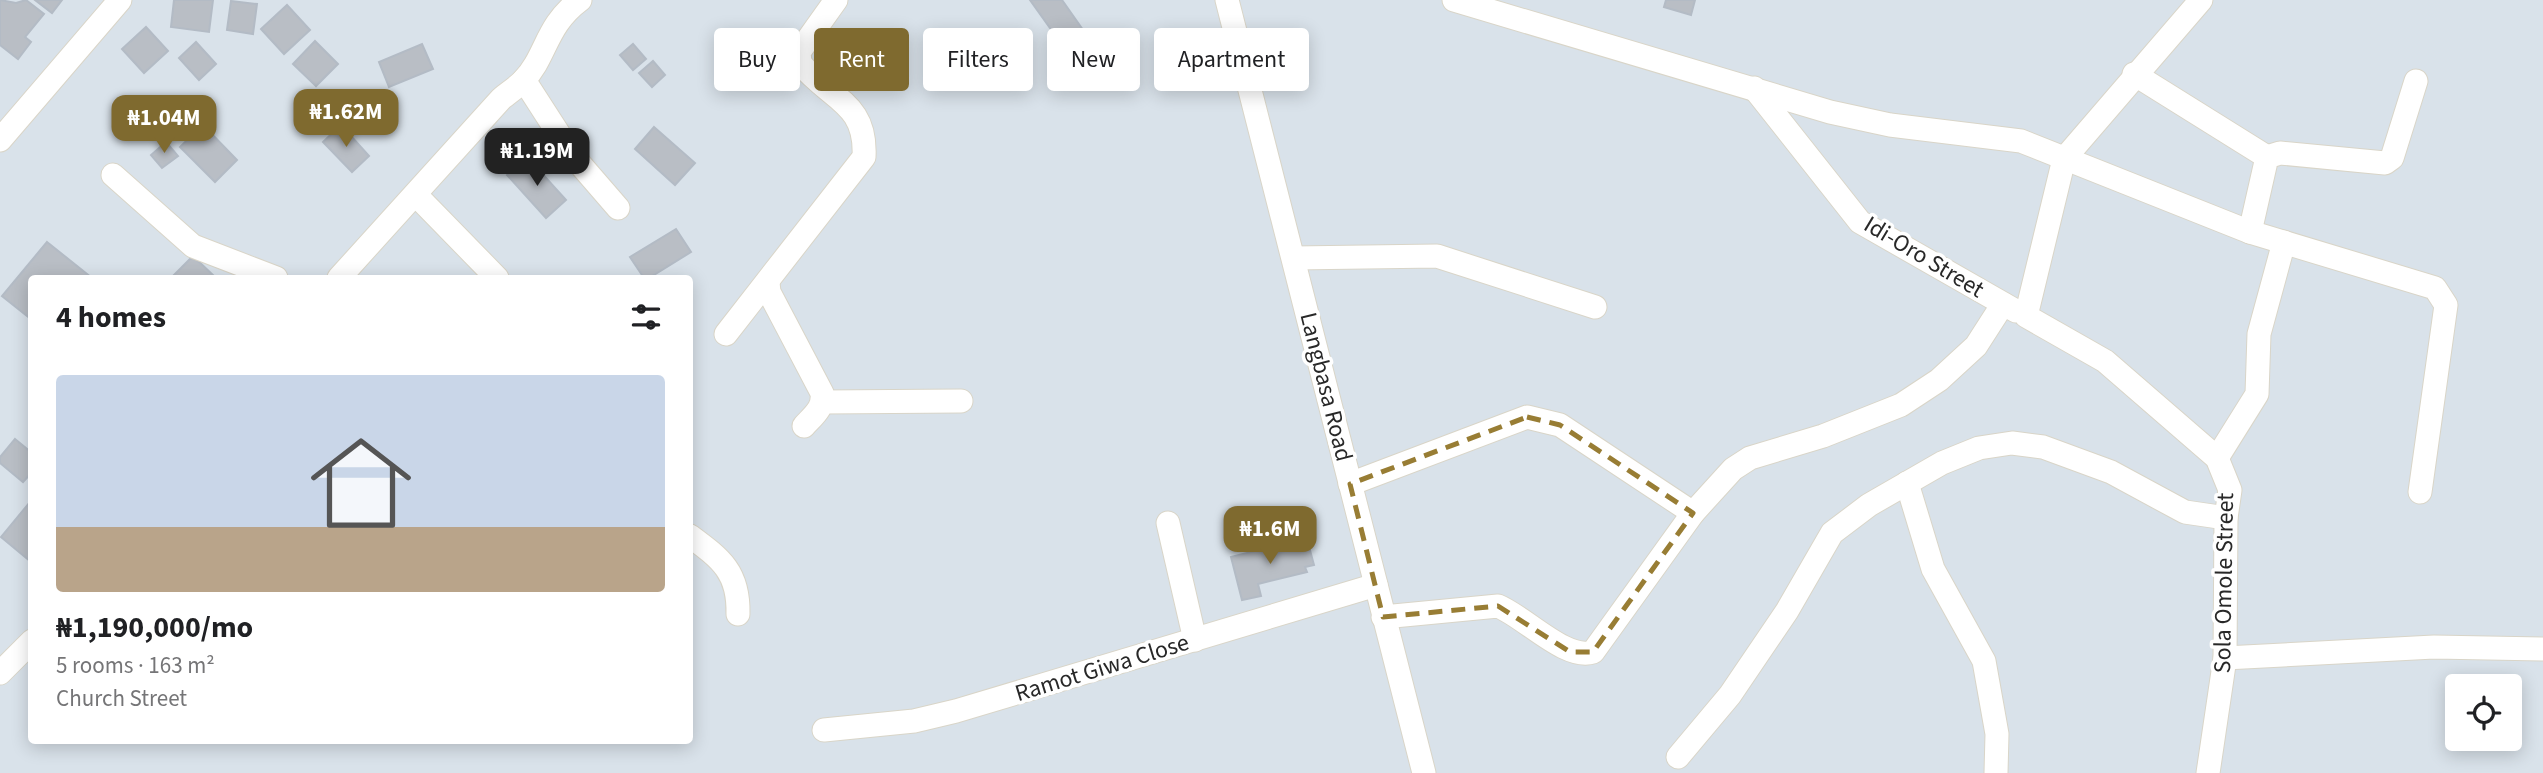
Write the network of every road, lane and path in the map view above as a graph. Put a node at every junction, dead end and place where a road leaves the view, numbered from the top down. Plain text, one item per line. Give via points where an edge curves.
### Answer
1 (120, 0) edge
2 (580, 0) edge
3 (836, 0) edge
4 (1454, 0) edge
5 (1228, 1) edge
6 (2198, 1) edge
7 (2134, 74) junction
8 (524, 80) junction
9 (2416, 81) dead end
10 (1754, 88) junction
11 (0, 139) edge
12 (2267, 157) junction
13 (2064, 159) junction
14 (113, 175) dead end
15 (416, 195) junction
16 (618, 208) dead end
17 (2250, 232) junction
18 (2284, 242) junction
19 (1294, 258) junction
20 (268, 275) edge
21 (342, 275) edge
22 (494, 275) edge
23 (768, 283) junction
24 (2003, 304) junction
25 (1595, 307) dead end
26 (2026, 316) junction
27 (726, 334) dead end
28 (961, 401) dead end
29 (823, 402) junction
30 (804, 426) dead end
31 (2217, 458) junction
32 (1907, 483) junction
33 (1350, 484) junction
34 (2420, 492) dead end
35 (1693, 513) junction
36 (2226, 518) junction
37 (1168, 523) dead end
38 (693, 538) edge
39 (1376, 585) junction
40 (738, 614) dead end
41 (1383, 617) junction
42 (1195, 640) junction
43 (28, 645) edge
44 (2543, 649) edge
45 (2225, 658) junction
46 (0, 673) edge
47 (824, 730) dead end
48 (1678, 758) dead end
49 (1424, 773) edge
50 (1996, 773) edge
51 (2208, 773) edge

1 - 11 street
2 - 8 street via 550,31
3 - 23 street via 799,52 800,63 856,114 865,134 864,157
4 - 10 street
5 - 19 street, Langbasa Road
6 - 7 street
7 - 12 street
7 - 13 street
8 - 15 street via 501,99
8 - 16 street via 573,156
9 - 12 street via 2392,158 2385,163 2280,153
10 - 13 street via 1890,125 2021,141
10 - 24 street, Idi-Oro Street via 1860,222
12 - 17 street
13 - 17 street
13 - 26 street
14 - 20 street via 193,246
15 - 21 street
15 - 22 street
17 - 18 street
18 - 31 street via 2259,334 2257,394
18 - 34 street via 2435,288 2446,305
19 - 25 street via 1437,256
19 - 33 street, Langbasa Road
23 - 27 street
23 - 29 street
24 - 26 street, Idi-Oro Street
24 - 35 street via 1976,346 1939,380 1900,405 1823,436 1750,458 1733,469
26 - 31 street, Sola Omole Street via 2105,361
28 - 29 street
29 - 30 street
31 - 36 street, Sola Omole Street via 2230,490
32 - 36 street via 1979,448 2012,443 2043,447 2111,472 2185,512
32 - 48 street via 1832,533 1787,611
32 - 50 street via 1933,569 1984,661 1997,734
33 - 35 street via 1527,417 1560,425
33 - 39 street, Langbasa Road
35 - 41 street via 1593,652 1582,656 1498,606
36 - 45 street, Sola Omole Street
37 - 42 street
38 - 40 street via 735,578
39 - 41 street, Langbasa Road
39 - 42 street, Ramot Giwa Close
41 - 49 street, Langbasa Road
42 - 47 street, Ramot Giwa Close via 956,711 914,721
43 - 46 street
44 - 45 street via 2434,647
45 - 51 street, Sola Omole Street

